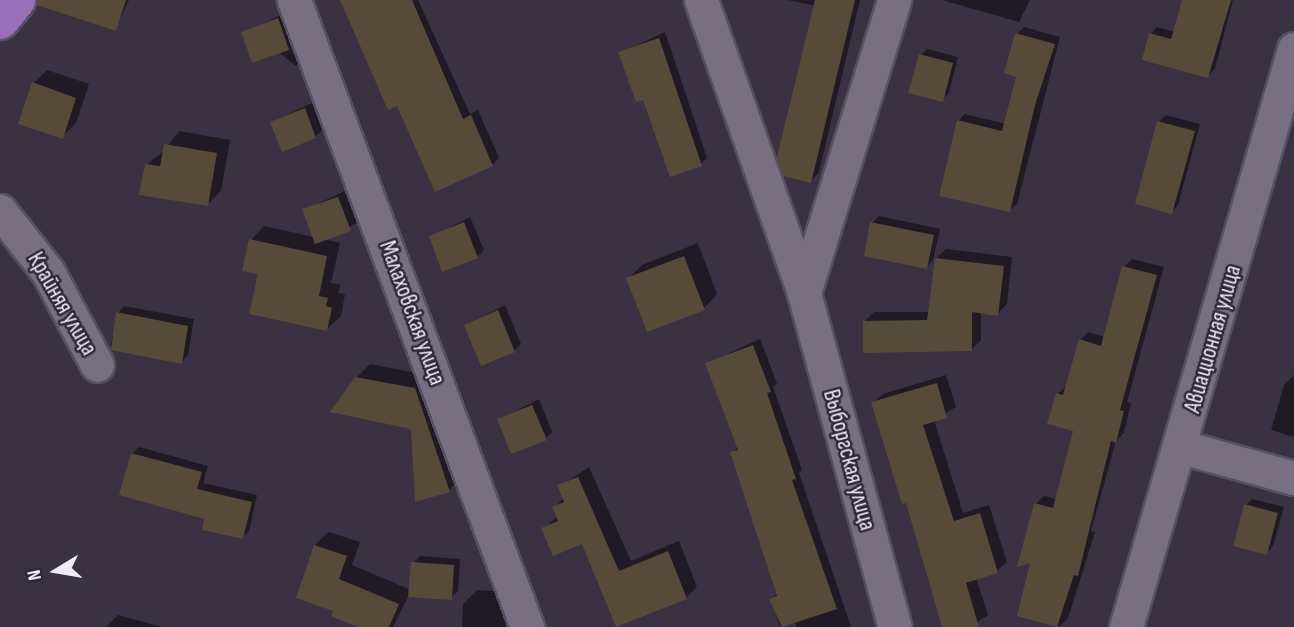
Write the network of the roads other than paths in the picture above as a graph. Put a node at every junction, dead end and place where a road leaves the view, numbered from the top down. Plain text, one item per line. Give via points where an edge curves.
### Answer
1 (16, 0) edge
2 (294, 0) edge
3 (701, 0) edge
4 (894, 0) edge
5 (0, 20) edge
6 (1294, 49) edge
7 (0, 211) edge
8 (804, 293) junction
9 (97, 365) dead end
10 (1182, 447) junction
11 (1294, 478) edge
12 (527, 627) edge
13 (895, 627) edge
14 (1126, 627) edge

1 - 5 main road
2 - 12 street, Малаховская улица
3 - 8 street, Выборгская улица
4 - 8 street
6 - 10 street, Авиационная улица
7 - 9 street, Крайняя улица via 48,272
8 - 13 street, Выборгская улица
10 - 11 street
10 - 14 street, Авиационная улица

